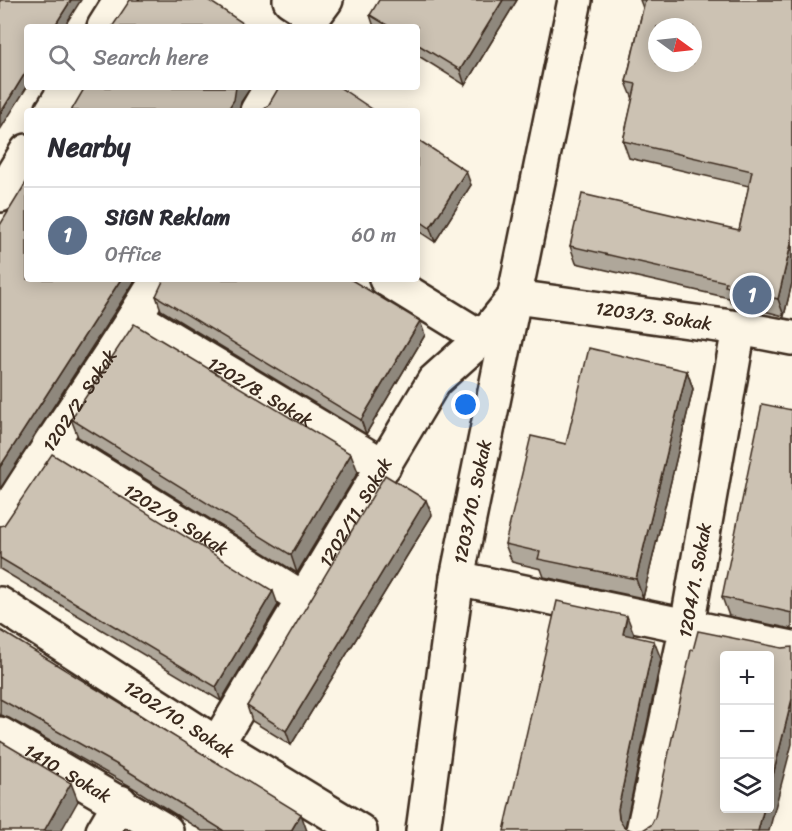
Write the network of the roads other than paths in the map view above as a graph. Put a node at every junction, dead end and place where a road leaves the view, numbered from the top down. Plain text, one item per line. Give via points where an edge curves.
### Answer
1 (121, 0) edge
2 (575, 0) edge
3 (106, 24) edge
4 (65, 90) edge
5 (269, 90) edge
6 (54, 108) edge
7 (259, 108) edge
8 (24, 156) edge
9 (0, 195) edge
10 (156, 282) edge
11 (392, 282) edge
12 (515, 297) junction
13 (135, 317) junction
14 (739, 328) junction
15 (482, 338) junction
16 (792, 338) edge
17 (50, 442) junction
18 (384, 466) junction
19 (0, 523) edge
20 (457, 578) junction
21 (304, 598) junction
22 (0, 604) edge
23 (687, 626) junction
24 (792, 648) edge
25 (0, 734) edge
26 (217, 744) junction
27 (120, 802) junction
28 (103, 831) edge
29 (166, 831) edge
30 (360, 831) edge
31 (423, 831) edge
32 (643, 831) edge

1 - 3 street
2 - 12 street, 1203/10. Sokak
4 - 6 street
5 - 7 street
8 - 9 street
10 - 13 street, 1202/2. Sokak
11 - 15 street
12 - 14 street, 1203/3. Sokak
12 - 15 street, 1202/11. Sokak
12 - 20 street, 1203/10. Sokak
13 - 17 street, 1202/2. Sokak
13 - 18 street, 1202/8. Sokak
14 - 16 street, 1203/3. Sokak
14 - 23 street, 1204/1. Sokak
15 - 18 street, 1202/11. Sokak via 434,381
17 - 19 street, 1202/2. Sokak
17 - 21 street, 1202/9. Sokak
18 - 21 street, 1202/11. Sokak
20 - 23 street
20 - 31 street, 1203/10. Sokak
21 - 26 street, 1202/11. Sokak
22 - 26 street, 1202/10. Sokak
23 - 24 street
23 - 32 street, 1204/1. Sokak
25 - 27 street, 1410. Sokak
26 - 30 street, 1202/10. Sokak
27 - 28 street
27 - 29 street, 1410. Sokak

